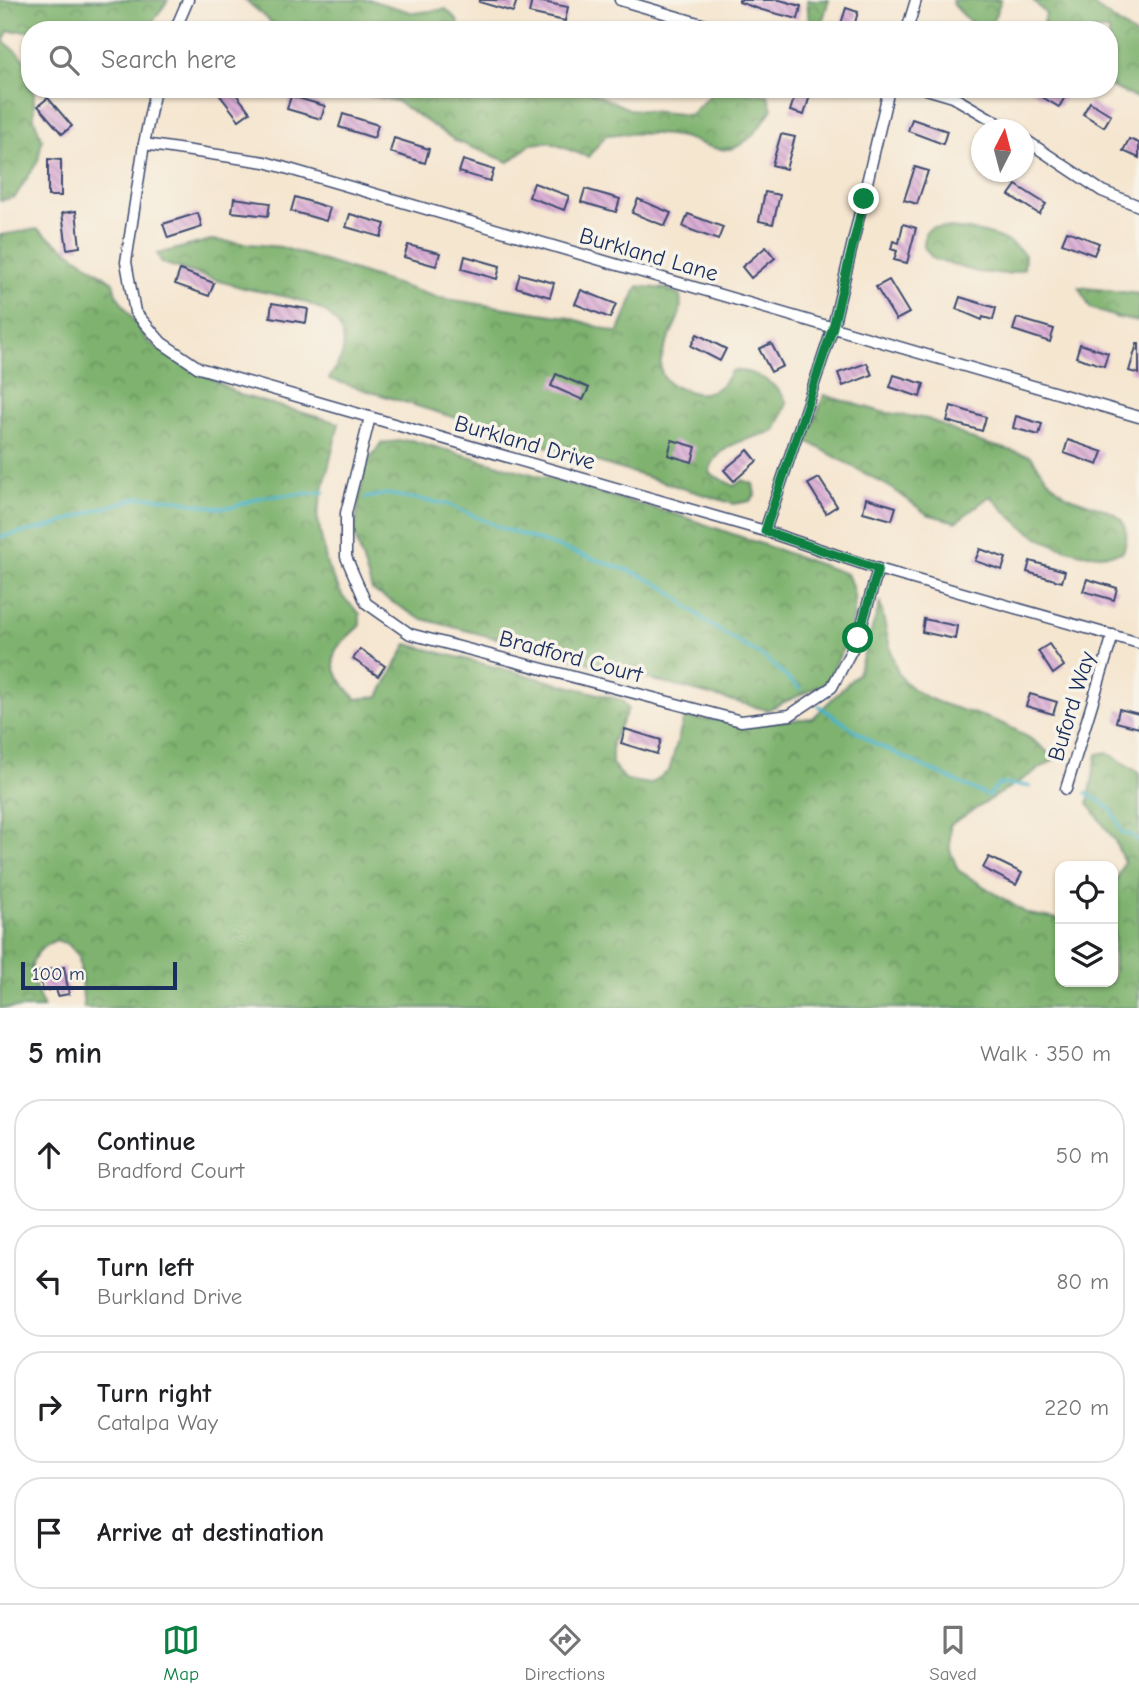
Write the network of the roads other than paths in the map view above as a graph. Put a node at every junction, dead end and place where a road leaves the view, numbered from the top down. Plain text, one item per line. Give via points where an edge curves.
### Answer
1 (188, 0) edge
2 (620, 0) edge
3 (916, 0) edge
4 (179, 21) edge
5 (691, 21) edge
6 (910, 21) edge
7 (153, 98) edge
8 (887, 98) edge
9 (955, 98) edge
10 (991, 119) edge
11 (144, 144) junction
12 (1034, 146) edge
13 (1139, 206) edge
14 (833, 327) junction
15 (370, 417) junction
16 (1139, 417) edge
17 (765, 531) junction
18 (878, 569) junction
19 (1114, 635) junction
20 (1139, 643) edge
21 (1066, 789) dead end

1 - 4 street
2 - 5 street
3 - 6 street
7 - 11 street, Burkland Drive
8 - 14 street
9 - 10 street
11 - 14 street, Burkland Lane via 265,162
11 - 15 street, Burkland Drive via 126,262 135,312 162,343 199,368
12 - 13 street via 1102,191
14 - 16 street, Burkland Lane
14 - 17 street
15 - 17 street, Burkland Drive
15 - 18 street, Bradford Court via 346,513 346,557 366,603 410,634 741,721 790,715 832,687 858,638
17 - 18 street, Burkland Drive
18 - 19 street, Burkland Drive
19 - 20 street, Burkland Drive
19 - 21 street, Buford Way

